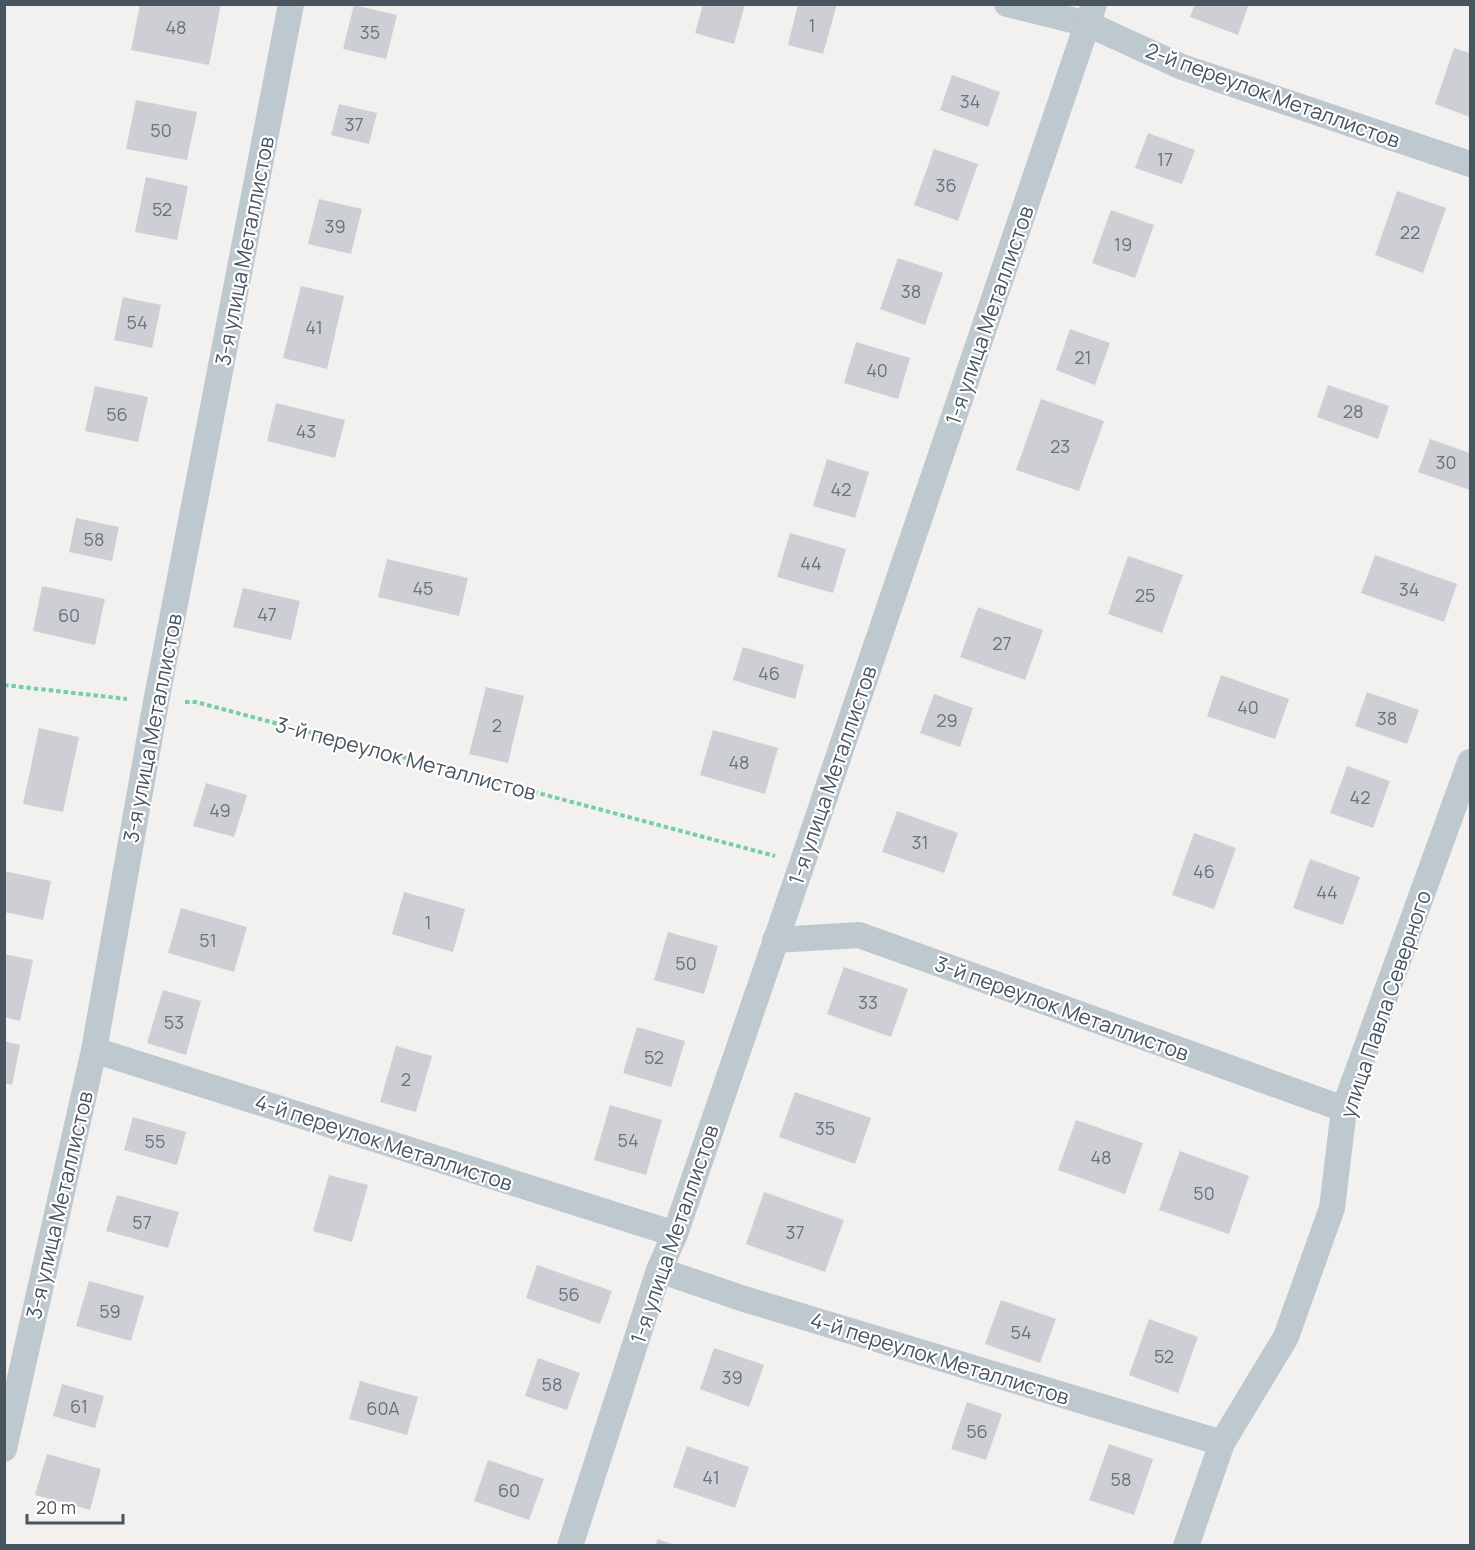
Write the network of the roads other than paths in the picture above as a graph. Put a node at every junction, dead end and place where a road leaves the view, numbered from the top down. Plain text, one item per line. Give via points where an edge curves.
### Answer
1 (291, 4) edge
2 (1007, 4) edge
3 (1091, 14) edge
4 (1470, 164) edge
5 (1470, 762) edge
6 (775, 940) junction
7 (94, 1050) junction
8 (1344, 1109) junction
9 (675, 1234) junction
10 (659, 1270) junction
11 (1222, 1443) junction
12 (4, 1449) edge
13 (570, 1545) edge
14 (1186, 1545) edge

1 - 7 street, 3-я улица Металлистов via 156,702
2 - 3 street, 2-й переулок Металлистов
3 - 4 street, 2-й переулок Металлистов via 1182,67
3 - 6 street, 1-я улица Металлистов
5 - 8 street, улица Павла Северного
6 - 8 street, 3-й переулок Металлистов via 859,934
6 - 9 street, 1-я улица Металлистов
7 - 9 street, 4-й переулок Металлистов
7 - 12 street, 3-я улица Металлистов
8 - 11 street, улица Павла Северного via 1332,1208 1286,1337
9 - 10 street, 1-я улица Металлистов
10 - 11 street, 4-й переулок Металлистов
10 - 13 street, 1-я улица Металлистов
11 - 14 street, улица Павла Северного

